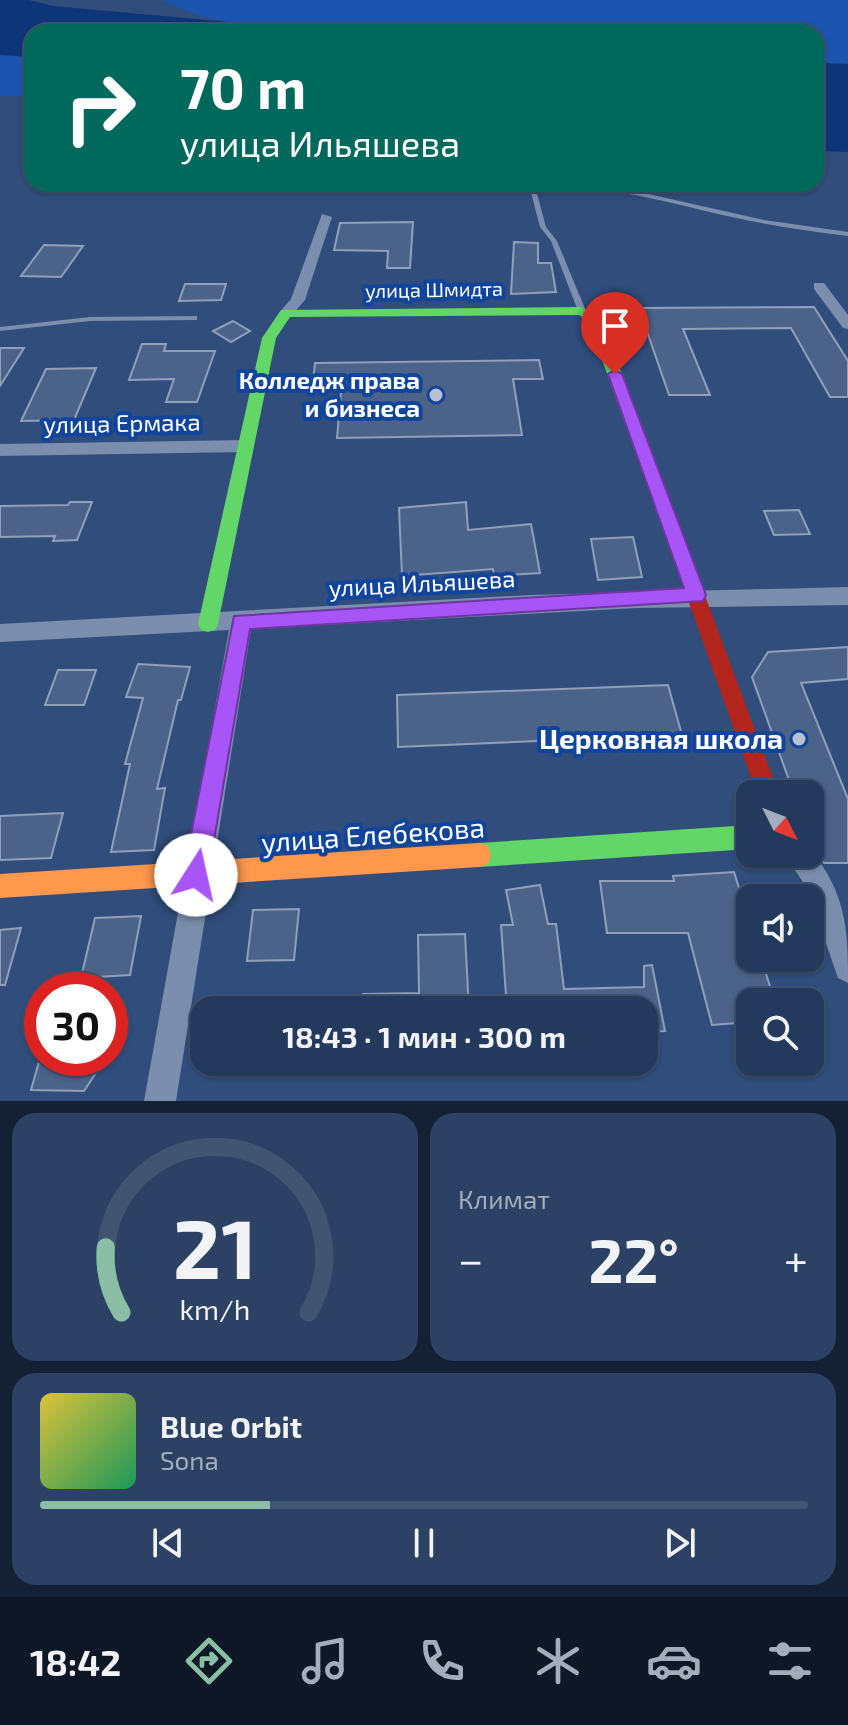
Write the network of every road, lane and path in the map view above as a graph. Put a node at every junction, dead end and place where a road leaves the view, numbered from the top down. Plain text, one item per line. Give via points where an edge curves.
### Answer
1 (534, 192) edge
2 (626, 192) edge
3 (326, 217) dead end
4 (848, 223) edge
5 (844, 234) edge
6 (819, 286) dead end
7 (842, 309) edge
8 (588, 315) junction
9 (194, 318) dead end
10 (282, 319) junction
11 (848, 325) edge
12 (0, 329) edge
13 (244, 446) junction
14 (0, 450) edge
15 (696, 595) junction
16 (848, 596) edge
17 (241, 622) junction
18 (208, 624) junction
19 (0, 633) edge
20 (763, 780) edge
21 (736, 838) edge
22 (808, 868) edge
23 (196, 875) junction
24 (0, 886) edge
25 (848, 968) edge
26 (160, 1101) edge

1 - 8 lane via 543,227
2 - 5 lane
3 - 10 street via 298,300
4 - 5 lane via 841,227
6 - 7 street
7 - 11 street
8 - 10 street, улица Шмидта
8 - 15 street
9 - 12 lane via 90,319
10 - 13 street via 269,338
13 - 14 street, улица Ермака
13 - 18 street
15 - 16 street, улица Ильяшева
15 - 17 street, улица Ильяшева
15 - 20 street
17 - 18 street, улица Ильяшева
17 - 23 street
18 - 19 street, улица Ильяшева
21 - 23 street, улица Елебекова
22 - 25 street via 818,880
23 - 24 street, улица Елебекова
23 - 26 street

